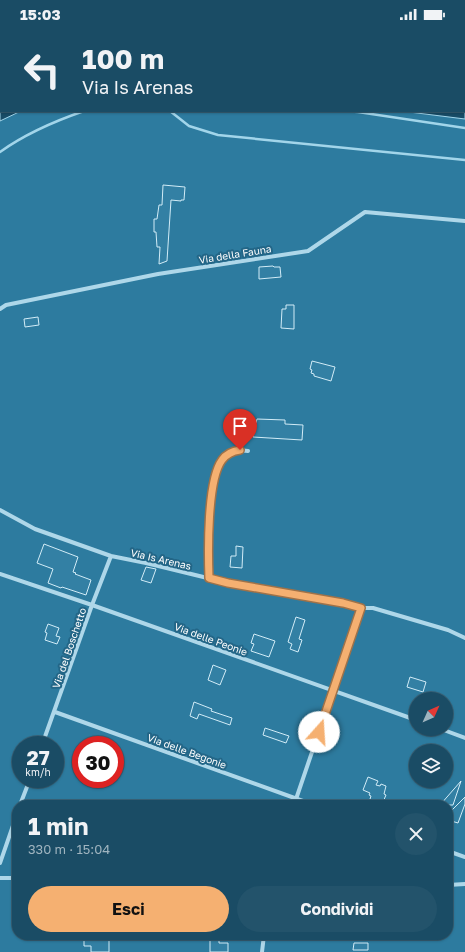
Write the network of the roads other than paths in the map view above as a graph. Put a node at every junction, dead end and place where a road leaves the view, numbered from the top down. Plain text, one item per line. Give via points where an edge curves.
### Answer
1 (465, 221) edge
2 (0, 309) edge
3 (248, 451) dead end
4 (0, 510) edge
5 (111, 556) junction
6 (0, 574) edge
7 (209, 578) junction
8 (92, 605) junction
9 (361, 608) junction
10 (465, 638) edge
11 (333, 691) junction
12 (55, 712) junction
13 (409, 718) edge
14 (453, 734) edge
15 (46, 736) edge
16 (465, 738) edge
17 (27, 788) edge
18 (296, 799) junction
19 (22, 800) edge
20 (299, 800) edge
21 (12, 828) edge
22 (453, 853) edge
23 (465, 857) edge
24 (0, 863) edge
25 (0, 878) edge
26 (12, 878) edge
27 (465, 884) edge
28 (453, 885) edge
29 (263, 940) edge
30 (262, 952) edge

1 - 2 street, Via della Fauna via 365,212 308,251 158,274 6,304
3 - 7 street via 230,452 222,460 217,472 210,515
4 - 5 street, Via Is Arenas via 35,529
5 - 7 street, Via Is Arenas
5 - 8 street, Via del Boschetto
6 - 8 street, Via delle Peonie
7 - 9 street, Via Is Arenas
8 - 11 street, Via delle Peonie
8 - 12 street, Via del Boschetto
9 - 10 street, Via Is Arenas via 373,608 448,630
9 - 11 street
11 - 13 street, Via delle Peonie
11 - 18 street
12 - 15 street, Via del Boschetto
12 - 18 street, Via delle Begonie
14 - 16 street
17 - 19 street
18 - 20 street, Via delle Begonie
21 - 24 street
22 - 23 street
25 - 26 street
27 - 28 street
29 - 30 street

